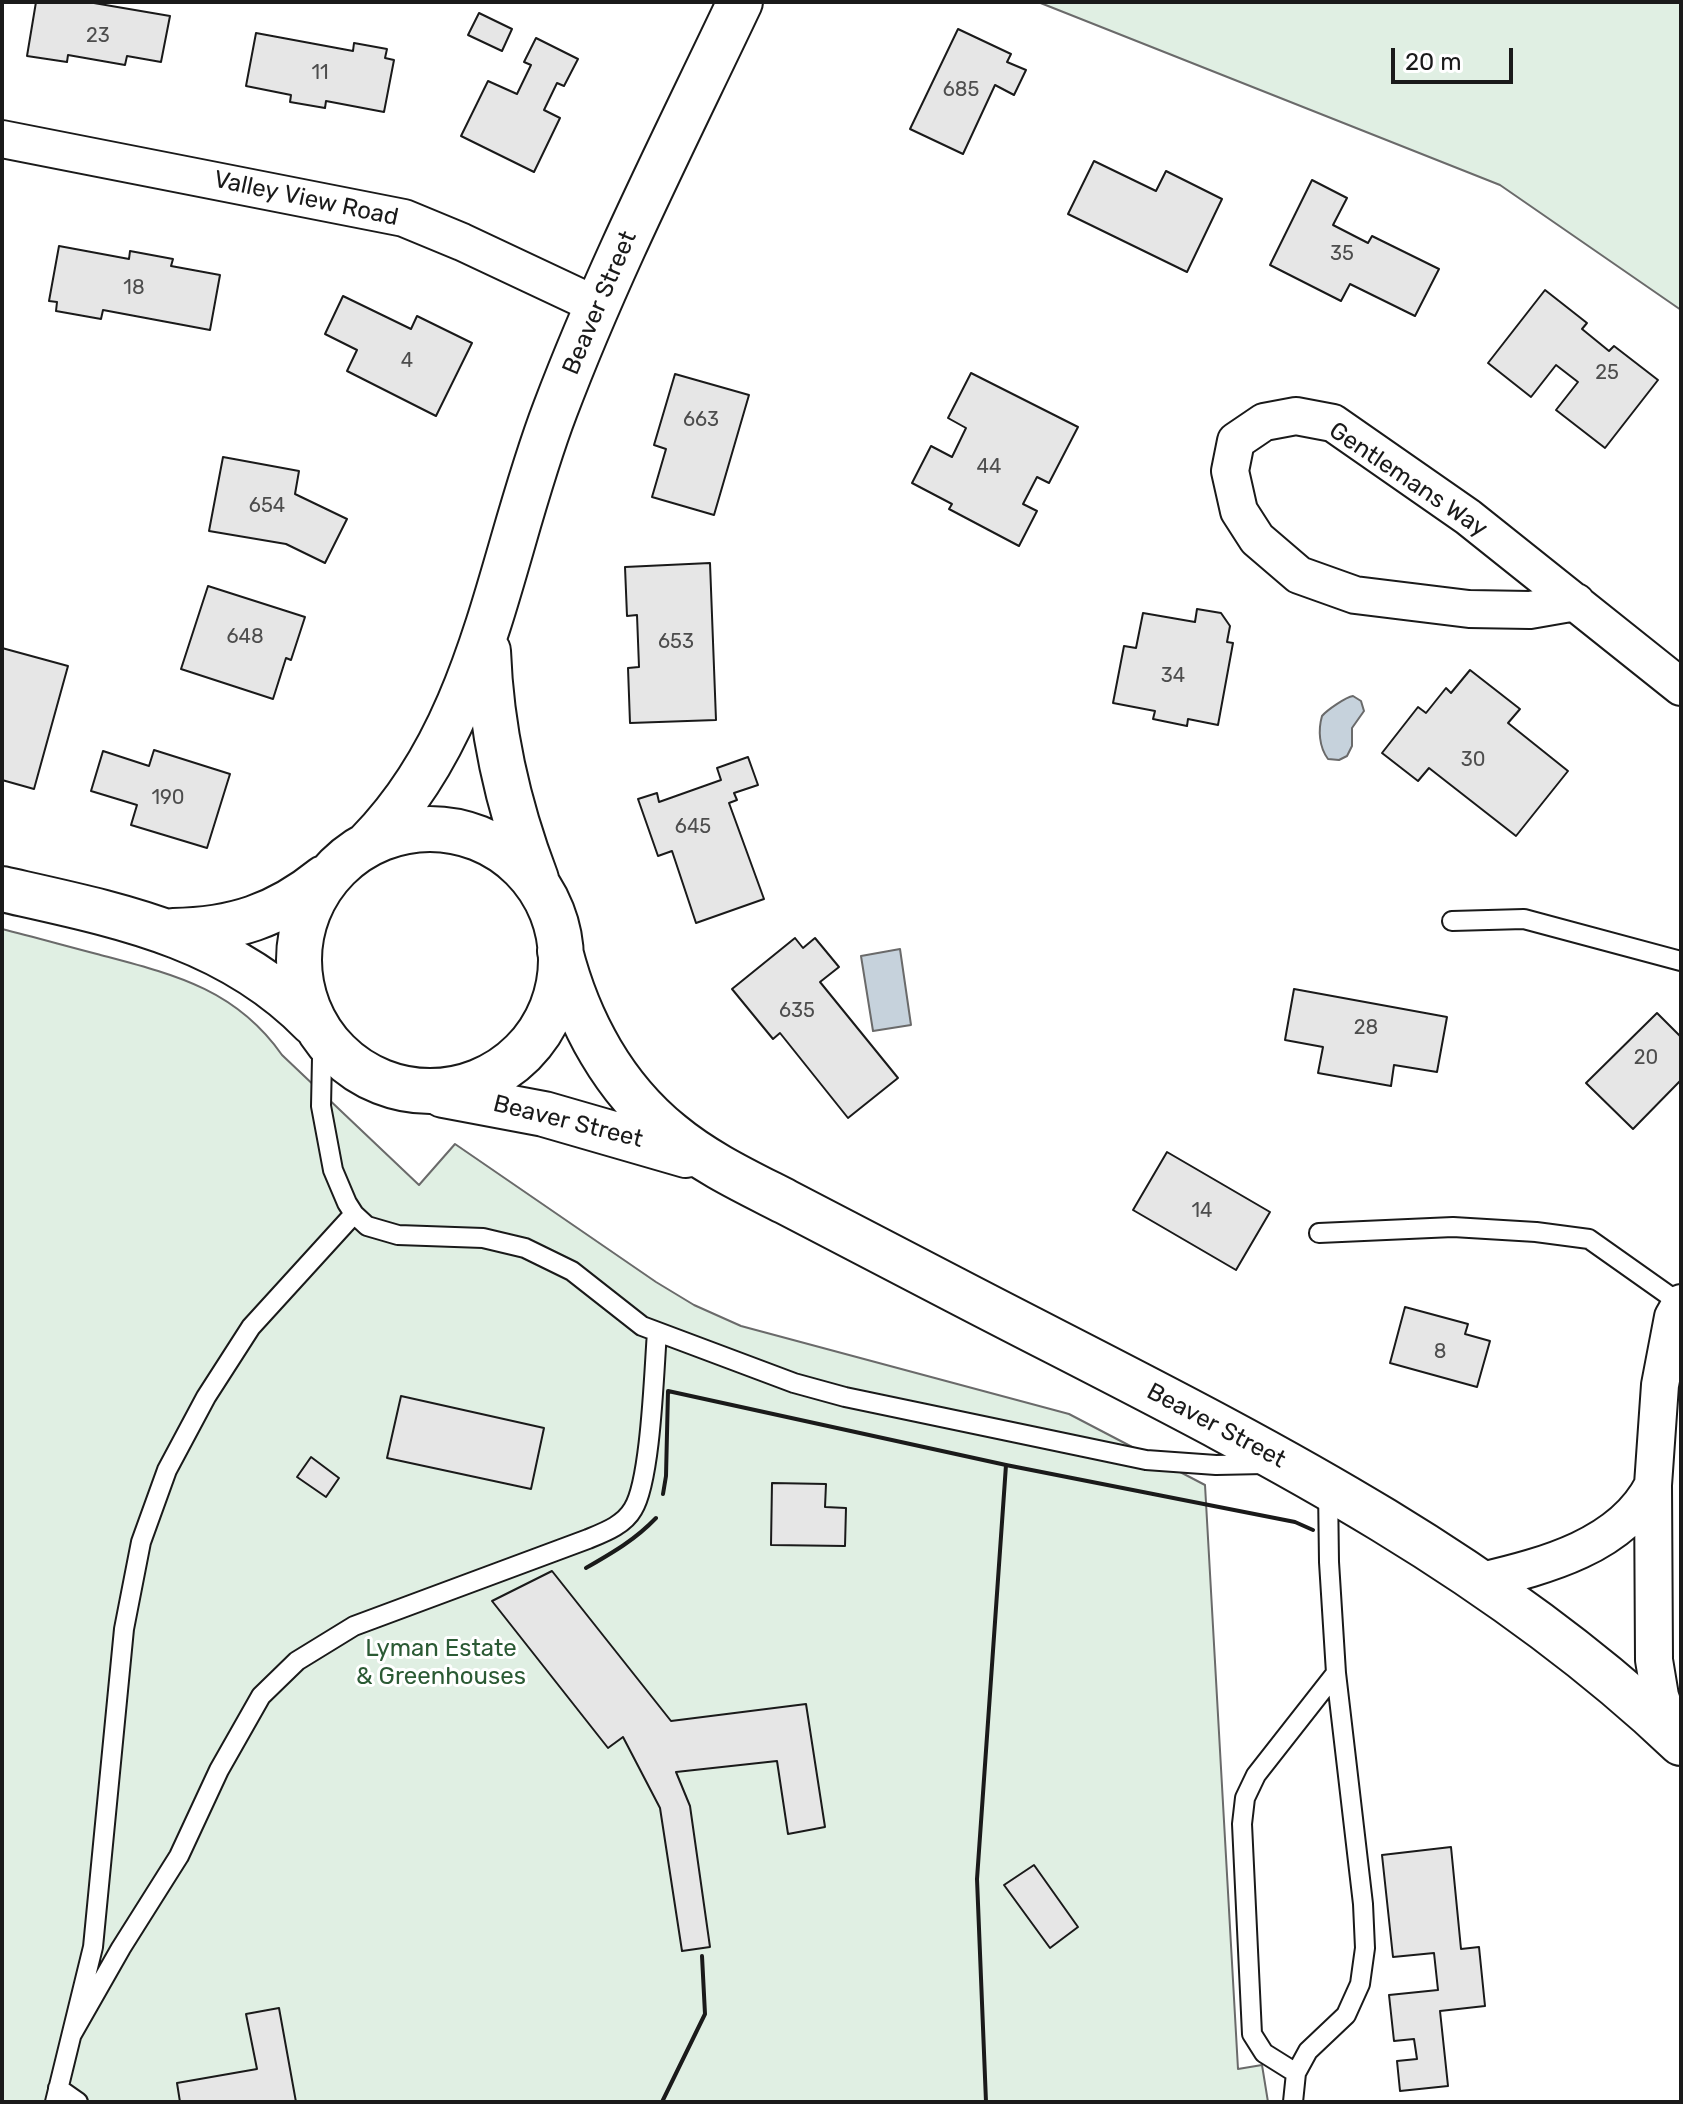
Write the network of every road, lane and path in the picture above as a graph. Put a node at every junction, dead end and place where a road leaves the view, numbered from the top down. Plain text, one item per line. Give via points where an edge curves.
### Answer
1 (740, 2) edge
2 (2, 139) edge
3 (596, 305) junction
4 (1576, 602) junction
5 (491, 617) junction
6 (1681, 687) edge
7 (351, 857) junction
8 (2, 889) edge
9 (542, 893) junction
10 (1452, 921) dead end
11 (166, 931) junction
12 (560, 951) junction
13 (1681, 961) edge
14 (318, 1028) junction
15 (417, 1092) junction
16 (715, 1165) junction
17 (354, 1214) junction
18 (1319, 1233) dead end
19 (1681, 1304) edge
20 (657, 1332) junction
21 (1286, 1462) junction
22 (1653, 1485) junction
23 (1328, 1486) junction
24 (1482, 1581) junction
25 (1336, 1673) junction
26 (1677, 1740) edge
27 (72, 2034) junction
28 (1296, 2073) junction
29 (57, 2095) edge
30 (78, 2102) edge
31 (1293, 2102) edge

1 - 3 main road, Beaver Street
2 - 3 street, Valley View Road via 404,218
3 - 5 main road, Beaver Street via 521,508
4 - 4 street, Gentlemans Way via 1530,610 1469,609 1355,595 1299,575 1257,539 1239,511 1230,471 1236,441 1264,422 1285,418 1333,423 1468,517
4 - 6 street, Gentlemans Way
5 - 7 main road, Beaver Street via 455,718 435,756 405,804
5 - 9 main road, Beaver Street via 492,717 518,829
7 - 9 main road via 409,830 454,831 495,846
7 - 11 main road via 281,908 252,920
7 - 14 main road via 311,903 299,943 300,984
8 - 11 main road
9 - 12 main road
10 - 13 lane via 1524,919
11 - 14 main road via 256,974
12 - 15 main road via 552,1007 521,1055 473,1084
12 - 16 main road, Beaver Street via 569,985 606,1063 647,1112
14 - 15 main road via 357,1070
14 - 17 lane via 324,1130 339,1188
15 - 16 main road, Beaver Street via 544,1114
16 - 21 main road, Beaver Street
17 - 20 lane via 382,1232 483,1238 525,1248 572,1271 626,1316
17 - 27 lane via 251,1327 167,1470 141,1542 124,1629 93,1947
18 - 19 lane via 1453,1227 1589,1239
19 - 22 street via 1673,1317 1660,1385
20 - 21 lane via 845,1397 1119,1455 1216,1465
20 - 27 lane via 647,1450 635,1507 628,1516 588,1539 354,1626 297,1661 261,1696 179,1856
21 - 23 main road, Beaver Street
22 - 24 street via 1635,1514 1604,1538 1531,1569
22 - 26 street via 1654,1660 1660,1696
23 - 24 main road, Beaver Street
23 - 25 lane
24 - 26 main road, Beaver Street via 1599,1669
25 - 28 lane via 1365,1948 1360,1984 1346,2015 1308,2051
25 - 28 lane via 1256,1775 1245,1798 1252,2034 1264,2053
27 - 29 lane
28 - 31 lane
29 - 30 lane

